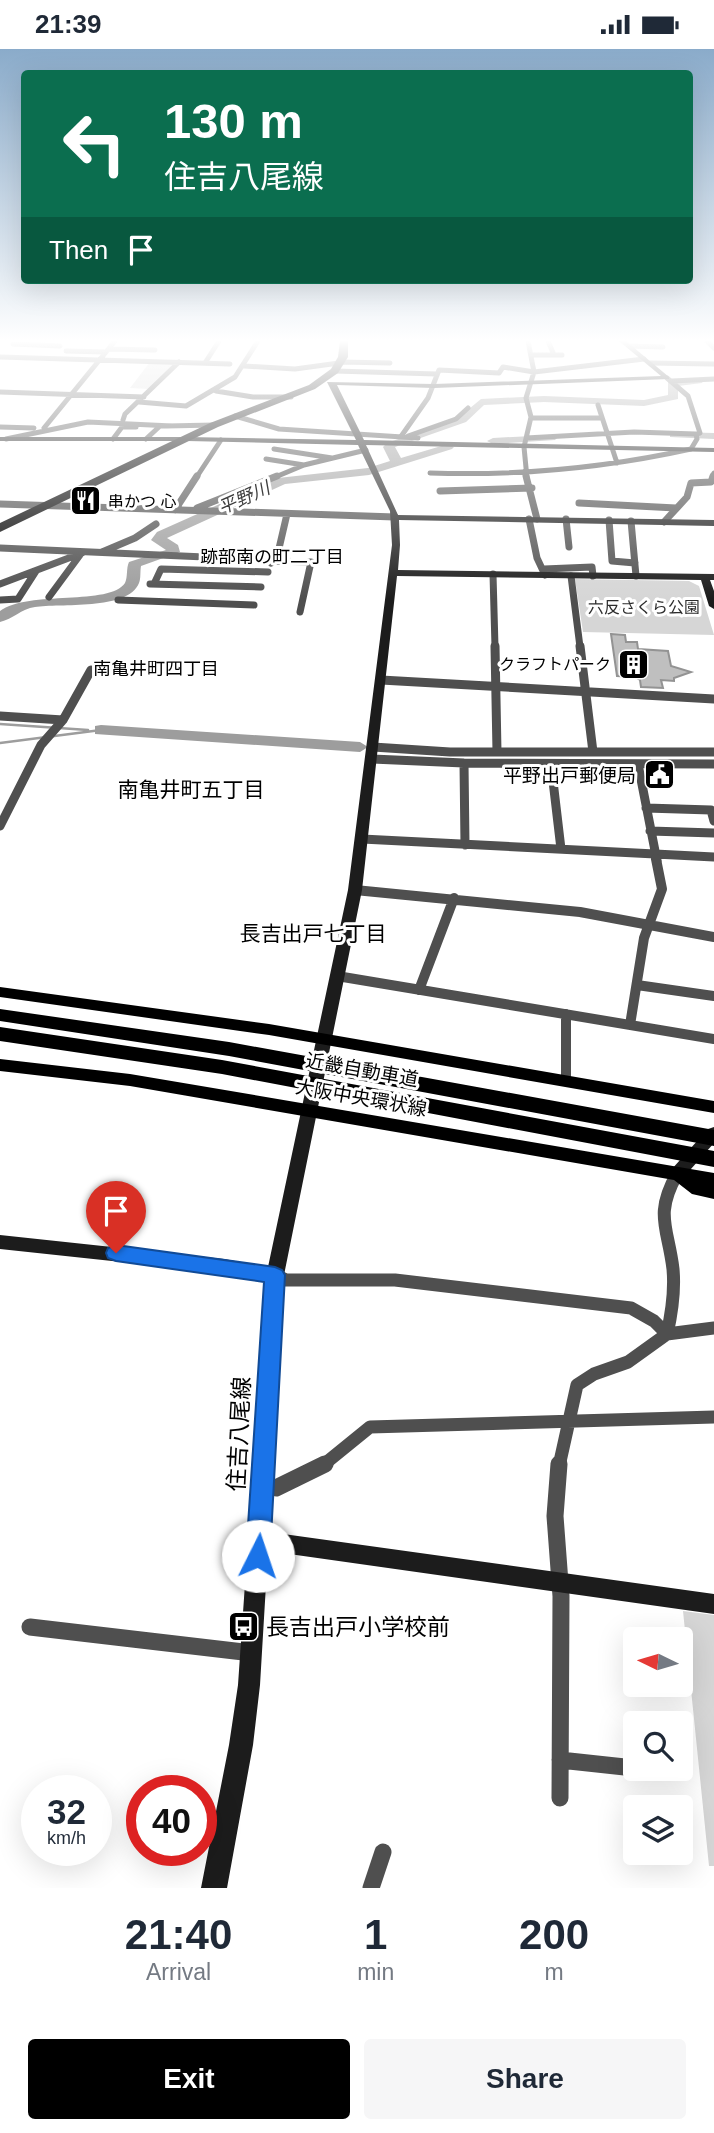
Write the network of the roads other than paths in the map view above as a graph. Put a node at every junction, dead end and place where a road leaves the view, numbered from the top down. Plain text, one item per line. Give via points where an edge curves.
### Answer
1 (0, 427) edge
2 (50, 427) edge
3 (144, 427) edge
4 (159, 427) edge
5 (210, 427) edge
6 (269, 427) edge
7 (306, 427) edge
8 (354, 427) edge
9 (409, 427) edge
10 (434, 427) edge
11 (450, 427) edge
12 (529, 427) edge
13 (604, 427) edge
14 (698, 427) edge
15 (44, 428) junction
16 (305, 431) junction
17 (329, 431) junction
18 (606, 433) junction
19 (696, 434) junction
20 (410, 435) junction
21 (418, 437) junction
22 (3, 439) edge
23 (113, 439) junction
24 (146, 439) junction
25 (187, 439) junction
26 (402, 439) junction
27 (221, 440) junction
28 (295, 441) junction
29 (362, 442) junction
30 (525, 442) junction
31 (390, 443) junction
32 (611, 447) junction
33 (274, 449) dead end
34 (691, 449) junction
35 (714, 451) edge
36 (347, 456) junction
37 (265, 459) dead end
38 (333, 460) junction
39 (617, 463) junction
40 (300, 467) junction
41 (336, 471) dead end
42 (524, 471) junction
43 (312, 473) dead end
44 (430, 473) dead end
45 (714, 473) edge
46 (532, 488) junction
47 (440, 491) dead end
48 (0, 503) edge
49 (579, 503) dead end
50 (45, 506) junction
51 (676, 508) junction
52 (175, 510) junction
53 (191, 510) junction
54 (287, 514) junction
55 (395, 517) junction
56 (533, 519) junction
57 (566, 519) junction
58 (609, 520) junction
59 (631, 521) junction
60 (664, 522) junction
61 (714, 523) edge
62 (156, 524) dead end
63 (0, 528) edge
64 (141, 535) junction
65 (154, 537) dead end
66 (569, 547) dead end
67 (0, 548) edge
68 (82, 553) junction
69 (99, 553) junction
70 (204, 558) junction
71 (273, 560) junction
72 (635, 563) junction
73 (198, 570) junction
74 (36, 571) junction
75 (268, 572) junction
76 (545, 572) junction
77 (392, 573) junction
78 (492, 574) junction
79 (571, 576) junction
80 (593, 576) junction
81 (636, 576) junction
82 (709, 577) edge
83 (0, 585) edge
84 (192, 585) junction
85 (261, 587) junction
86 (49, 597) dead end
87 (0, 600) edge
88 (118, 600) dead end
89 (714, 606) edge
90 (300, 612) dead end
91 (92, 670) dead end
92 (381, 680) junction
93 (495, 686) junction
94 (585, 691) junction
95 (714, 699) edge
96 (0, 716) edge
97 (63, 720) junction
98 (497, 752) junction
99 (593, 752) junction
100 (714, 752) edge
101 (373, 753) junction
102 (464, 763) junction
103 (551, 764) junction
104 (638, 764) junction
105 (714, 764) edge
106 (646, 808) junction
107 (714, 821) edge
108 (0, 826) edge
109 (650, 831) junction
110 (714, 833) edge
111 (362, 839) junction
112 (465, 845) junction
113 (561, 849) junction
114 (654, 854) junction
115 (714, 857) edge
116 (355, 890) junction
117 (454, 898) junction
118 (651, 921) junction
119 (714, 937) edge
120 (337, 976) junction
121 (637, 985) junction
122 (419, 990) junction
123 (0, 992) edge
124 (714, 996) edge
125 (566, 1014) junction
126 (0, 1015) edge
127 (630, 1025) junction
128 (0, 1034) edge
129 (324, 1036) junction
130 (714, 1039) edge
131 (0, 1065) edge
132 (566, 1081) junction
133 (714, 1107) edge
134 (308, 1111) junction
135 (714, 1135) edge
136 (714, 1159) edge
137 (677, 1174) junction
138 (714, 1180) edge
139 (714, 1192) edge
140 (0, 1242) edge
141 (275, 1275) junction
142 (714, 1328) edge
143 (667, 1334) junction
144 (714, 1417) edge
145 (565, 1422) junction
146 (276, 1488) dead end
147 (259, 1540) junction
148 (559, 1584) junction
149 (714, 1604) edge
150 (30, 1627) dead end
151 (252, 1653) junction
152 (560, 1760) junction
153 (623, 1767) edge
154 (560, 1798) dead end
155 (383, 1851) dead end
156 (214, 1888) edge
157 (371, 1888) edge

1 - 15 street
2 - 15 street
3 - 23 street via 122,428
4 - 24 street
5 - 25 highway
6 - 16 street
7 - 16 street
8 - 29 street
9 - 26 street
10 - 20 street
11 - 21 street
12 - 30 street
13 - 18 street
14 - 19 street via 700,433
15 - 22 street
16 - 17 street
17 - 28 street via 321,438
17 - 29 street
18 - 19 street
18 - 30 street
18 - 32 street
19 - 34 street
20 - 21 street
20 - 26 street
20 - 31 street
21 - 26 street
22 - 23 street
23 - 24 street
24 - 25 street
25 - 27 street
25 - 50 highway
26 - 29 street
26 - 30 street
26 - 31 street
27 - 28 street
27 - 52 street
28 - 29 street
28 - 36 street via 299,446
29 - 31 street
29 - 36 street
29 - 55 street
30 - 32 street
30 - 42 street
32 - 34 street
32 - 39 street
33 - 38 street
34 - 35 street
34 - 39 street via 652,460
36 - 38 street
37 - 40 street
38 - 40 street
38 - 41 street
39 - 42 street
40 - 43 street
40 - 53 street
42 - 44 street
42 - 46 street
45 - 51 street via 710,482 691,483 687,497
46 - 47 street
46 - 56 street
48 - 50 street
49 - 51 street
50 - 52 street
50 - 63 highway
51 - 60 street
52 - 53 street
53 - 54 street
54 - 55 street
54 - 71 street
55 - 56 street
55 - 77 street, 住吉八尾線
56 - 57 street
56 - 76 street via 537,558
57 - 58 street
57 - 66 street
58 - 59 street
58 - 72 street via 612,561
59 - 60 street
59 - 72 street
60 - 61 street
62 - 64 street
64 - 65 street
64 - 69 street
67 - 68 street
68 - 69 street
68 - 74 street
68 - 86 street
69 - 70 street
70 - 71 street
70 - 73 street
71 - 75 street
71 - 90 street via 311,562
72 - 81 street
73 - 75 street
73 - 84 street
73 - 84 street via 161,569 152,584
74 - 83 street
74 - 87 street via 18,599
75 - 85 street
76 - 78 street
76 - 79 street
76 - 80 street via 592,567
77 - 78 street
77 - 92 street, 住吉八尾線
78 - 93 street
79 - 80 street
79 - 94 street
80 - 81 street
81 - 82 street
82 - 89 street
84 - 85 street
85 - 88 street via 253,608
91 - 97 street
92 - 93 street
92 - 101 street, 住吉八尾線
93 - 94 street
93 - 98 street
94 - 95 street
94 - 99 street
96 - 97 street
97 - 108 street via 41,745
98 - 99 street
98 - 101 street
99 - 100 street
101 - 102 street
101 - 111 street, 住吉八尾線
102 - 103 street
102 - 112 street
103 - 104 street
103 - 113 street
104 - 105 street
104 - 106 street
106 - 107 street via 711,810
106 - 109 street
109 - 110 street
109 - 114 street
111 - 112 street
111 - 116 street, 住吉八尾線
112 - 113 street
113 - 114 street
114 - 115 street
114 - 118 street via 662,889
116 - 117 street
116 - 120 street, 住吉八尾線
117 - 118 street
117 - 122 street via 438,940 426,957
118 - 119 street
118 - 121 street
120 - 122 street
120 - 129 street, 住吉八尾線
121 - 124 street
121 - 127 street
122 - 125 street
123 - 129 main road
125 - 127 street
125 - 132 street
126 - 135 highway, 近畿自動車道 via 241,1051
127 - 130 street
128 - 136 highway, 近畿自動車道 via 222,1067
129 - 132 main road
129 - 134 street, 住吉八尾線
131 - 134 main road, 大阪中央環状線 via 130,1080
132 - 133 main road
134 - 137 main road, 大阪中央環状線
134 - 141 street, 住吉八尾線
135 - 137 street
137 - 138 main road, 大阪中央環状線
137 - 139 main road via 699,1189
137 - 143 street via 666,1191 661,1229 675,1277
140 - 141 street
141 - 143 street via 286,1280 395,1280 631,1308
141 - 147 street, 住吉八尾線
142 - 143 street
143 - 145 street via 628,1362 577,1385
144 - 145 street
145 - 146 street via 370,1427 310,1476
145 - 148 street via 555,1489
147 - 148 street
147 - 151 street, 住吉八尾線
148 - 149 street
148 - 152 street
150 - 151 street
151 - 156 street, 住吉八尾線 via 242,1745
152 - 153 street
152 - 154 street
155 - 157 street

